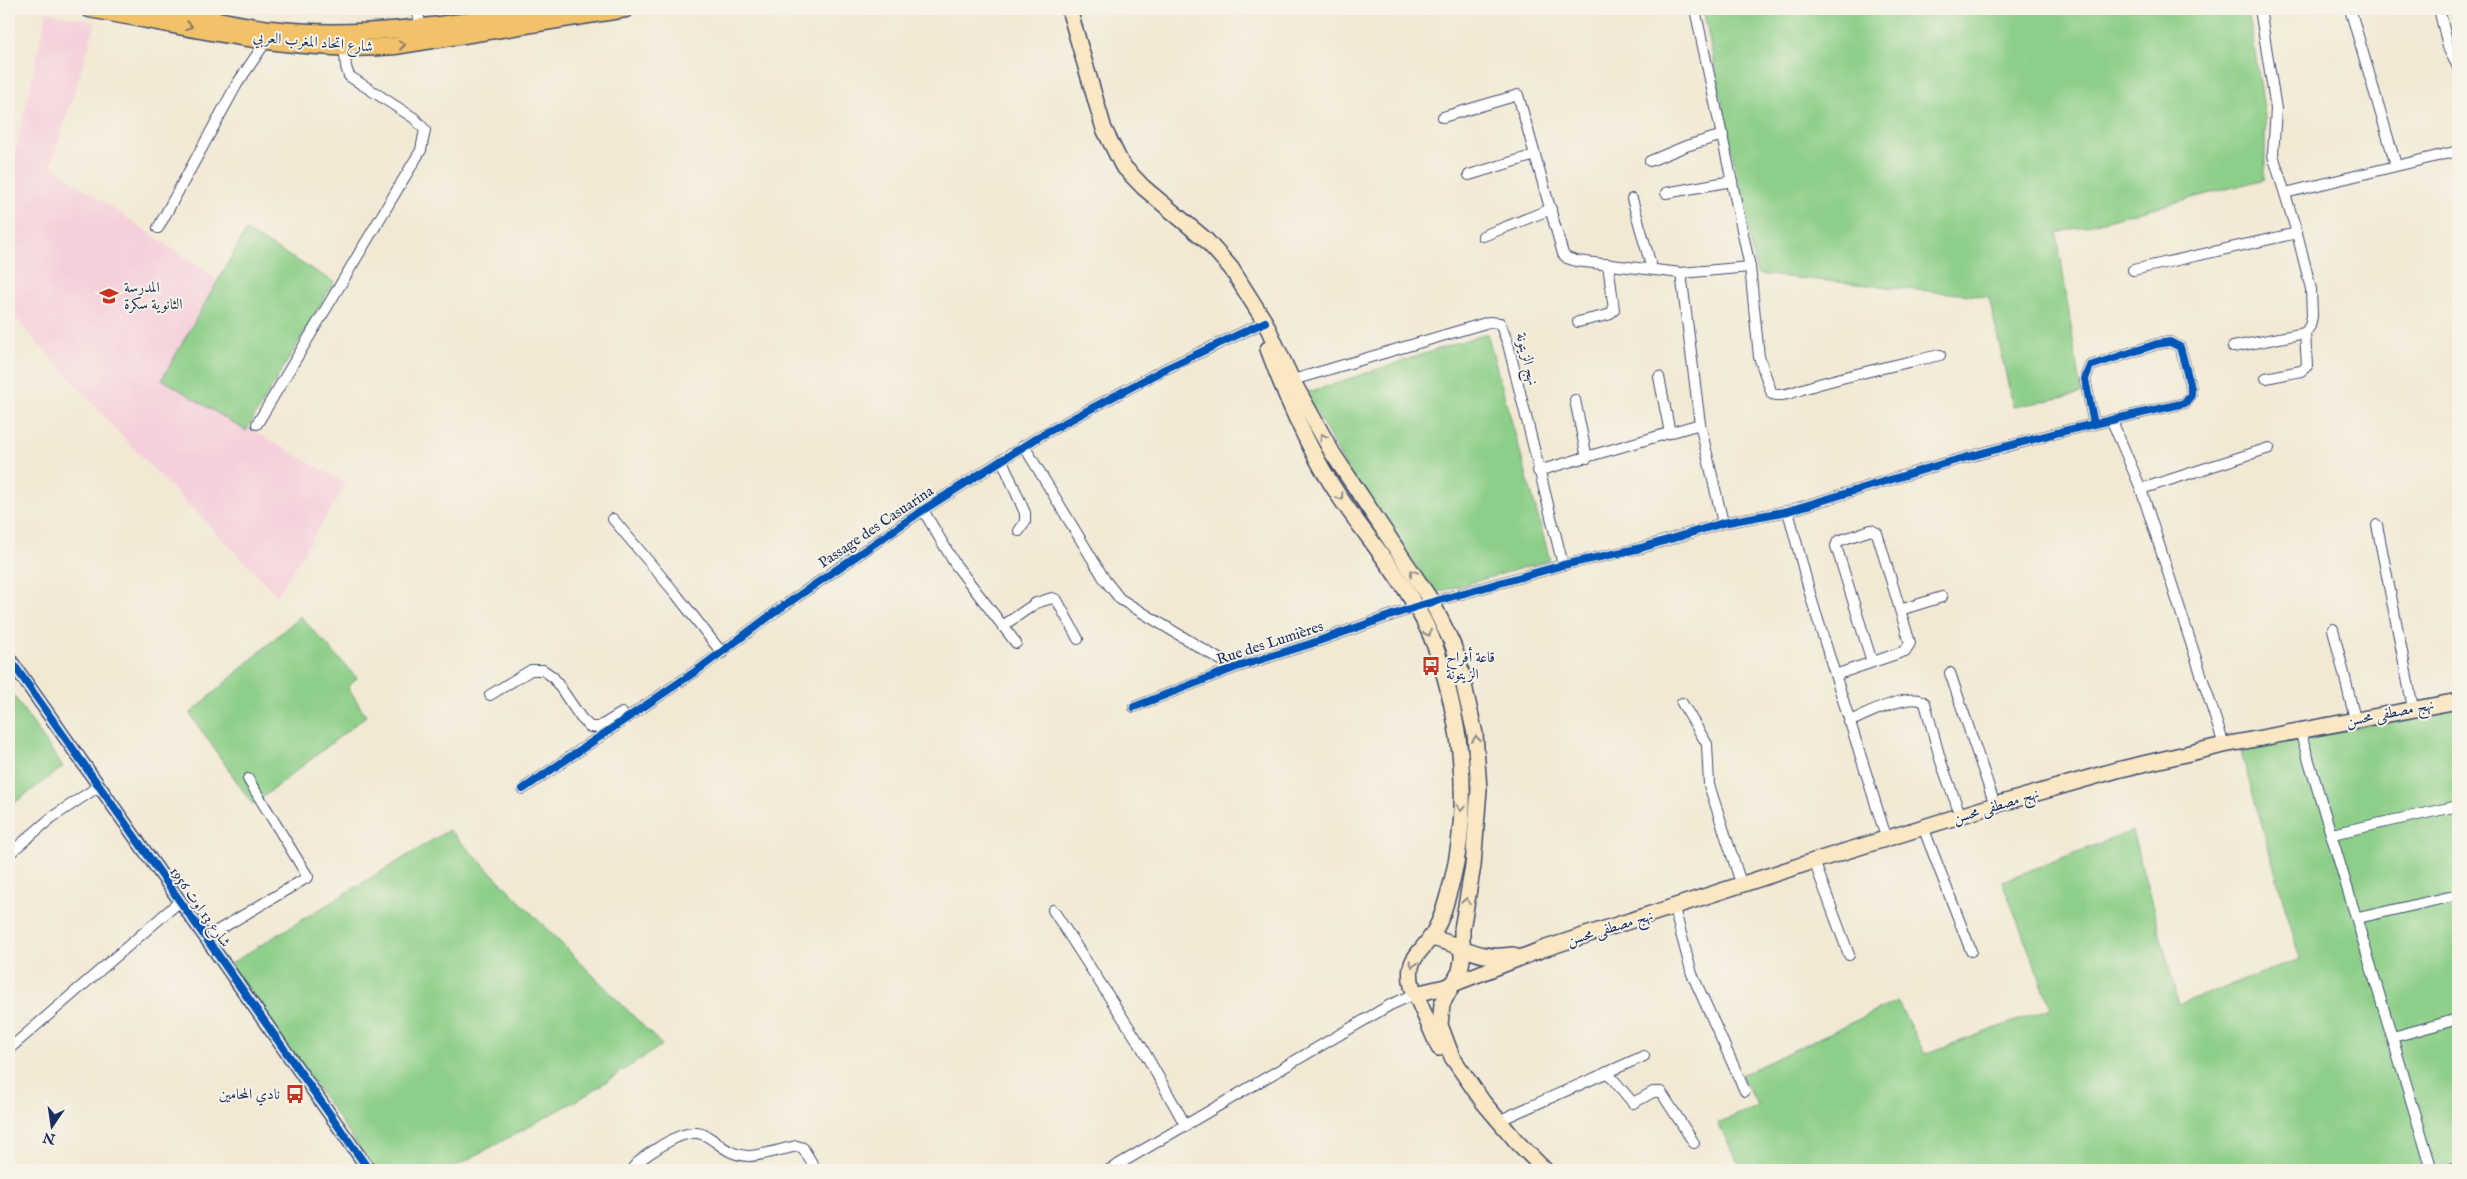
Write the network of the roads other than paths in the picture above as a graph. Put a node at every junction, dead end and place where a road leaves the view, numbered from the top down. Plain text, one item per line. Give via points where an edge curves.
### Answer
1 (89, 9) edge
2 (163, 9) edge
3 (417, 9) edge
4 (547, 9) edge
5 (626, 9) edge
6 (1069, 9) edge
7 (1695, 9) edge
8 (2260, 9) edge
9 (2350, 9) edge
10 (2439, 9) edge
11 (184, 11) edge
12 (421, 28) junction
13 (267, 40) junction
14 (344, 40) junction
15 (2458, 68) edge
16 (1443, 117) dead end
17 (1723, 136) junction
18 (2458, 151) edge
19 (1535, 155) junction
20 (1650, 161) dead end
21 (2396, 166) junction
22 (1469, 175) dead end
23 (1732, 181) junction
24 (1666, 193) dead end
25 (2284, 193) junction
26 (1632, 199) dead end
27 (1550, 209) junction
28 (158, 228) dead end
29 (2297, 233) junction
30 (1483, 236) dead end
31 (1608, 264) junction
32 (1750, 267) junction
33 (1652, 269) junction
34 (2133, 270) dead end
35 (1681, 273) junction
36 (1260, 319) junction
37 (1578, 322) dead end
38 (2305, 333) junction
39 (2233, 347) dead end
40 (1940, 355) dead end
41 (1659, 377) dead end
42 (2266, 378) dead end
43 (1287, 382) junction
44 (1575, 400) dead end
45 (2112, 421) junction
46 (257, 424) dead end
47 (1700, 424) junction
48 (2094, 424) junction
49 (1670, 433) junction
50 (1024, 446) junction
51 (2268, 448) dead end
52 (1587, 458) junction
53 (1002, 460) junction
54 (1538, 471) junction
55 (2141, 489) junction
56 (923, 510) junction
57 (1788, 511) junction
58 (613, 519) dead end
59 (1723, 523) junction
60 (2377, 525) dead end
61 (1019, 531) dead end
62 (1563, 565) junction
63 (1942, 597) dead end
64 (1432, 602) junction
65 (1415, 607) junction
66 (1900, 610) junction
67 (1004, 625) junction
68 (2332, 629) dead end
69 (1078, 639) dead end
70 (1016, 643) dead end
71 (720, 651) junction
72 (9, 658) edge
73 (1872, 662) junction
74 (1234, 668) junction
75 (1950, 672) dead end
76 (1835, 675) junction
77 (490, 695) dead end
78 (2458, 701) edge
79 (1682, 703) dead end
80 (1134, 707) dead end
81 (2413, 708) junction
82 (2356, 719) junction
83 (1849, 722) junction
84 (2300, 731) junction
85 (2224, 745) junction
86 (248, 779) dead end
87 (99, 786) junction
88 (524, 789) dead end
89 (1995, 805) junction
90 (2458, 806) edge
91 (1960, 817) junction
92 (1923, 828) junction
93 (2332, 834) junction
94 (1887, 840) junction
95 (9, 854) edge
96 (1814, 861) junction
97 (1742, 886) junction
98 (2458, 895) edge
99 (179, 902) junction
100 (1674, 908) junction
101 (1053, 910) dead end
102 (2358, 918) junction
103 (205, 938) junction
104 (1430, 938) junction
105 (1462, 949) junction
106 (1543, 949) junction
107 (1971, 951) dead end
108 (1849, 955) dead end
109 (1451, 985) junction
110 (1415, 994) junction
111 (2458, 1019) edge
112 (2393, 1037) junction
113 (9, 1049) edge
114 (1644, 1056) dead end
115 (1607, 1072) junction
116 (1745, 1091) dead end
117 (1498, 1121) junction
118 (1186, 1126) junction
119 (1694, 1143) dead end
120 (2458, 1167) edge
121 (369, 1170) edge
122 (631, 1170) edge
123 (816, 1170) edge
124 (1110, 1170) edge
125 (1530, 1170) edge
126 (1545, 1170) edge
127 (2432, 1170) edge
128 (2448, 1170) edge

1 -> 13 main road, شارع اتحاد المغرب العربي
2 - 11 main road, شارع اتحاد المغرب العربي
3 - 12 street
4 - 12 main road, شارع اتحاد المغرب العربي
14 -> 5 main road, شارع اتحاد المغرب العربي via 364,49 395,46
6 - 36 main road via 1104,129 1122,164 1143,187 1218,252 1231,268
7 - 17 street
8 - 25 street via 2276,109 2272,155
9 - 21 street
10 - 15 street via 2449,50
11 - 14 main road, شارع اتحاد المغرب العربي
12 - 14 main road, شارع اتحاد المغرب العربي
13 - 14 main road, شارع اتحاد المغرب العربي
13 - 28 street via 237,84
14 - 46 street via 349,76 414,118 425,130 424,141
16 - 19 street via 1518,95
17 - 20 street via 1686,146
17 - 23 street
18 - 21 street
19 - 22 street
19 - 27 street
21 - 25 street
23 - 24 street
23 - 32 street
25 - 29 street
26 - 33 street
27 - 30 street
27 - 31 street via 1567,258
29 - 34 street
29 - 38 street via 2313,304 2310,326
31 - 33 street
31 - 37 street via 1614,310 1605,316
32 - 35 street
32 - 40 street via 1759,357 1766,384 1773,394 1788,394 1842,377
33 - 35 street
35 - 47 street
36 - 43 main road
36 - 50 street, Passage des Casuarina
38 - 39 street
38 - 42 street via 2307,366
41 - 49 street
43 - 54 street, نهج الزيتونة via 1421,340 1496,321 1502,326 1508,344
64 -> 43 main road
43 -> 65 main road via 1317,459
44 - 52 street
45 - 48 street, Rue des Lumières
45 - 48 street, Rue des Lumières via 2185,404 2191,388 2180,347 2170,342 2157,344 2090,366 2085,379
45 - 55 street
47 - 49 street
47 - 59 street
48 - 57 street, Rue des Lumières via 1942,464
49 - 52 street
50 - 53 street, Passage des Casuarina
50 - 74 street via 1105,580 1120,599
51 - 55 street
52 - 54 street
53 - 56 street, Passage des Casuarina
53 - 61 street via 1024,513 1025,522
54 - 62 street, نهج الزيتونة
55 - 85 street
56 - 67 street via 955,564
56 - 71 street, Passage des Casuarina
57 - 59 street, Rue des Lumières
57 - 76 street
58 - 71 street
59 - 62 street, Rue des Lumières via 1641,548
60 - 81 street
62 - 64 street, Rue des Lumières
63 - 66 street
64 - 65 street, Rue des Lumières
105 -> 64 main road via 1477,823 1479,770 1476,734 1458,659
65 - 74 street, Rue des Lumières
65 -> 104 main road via 1436,648 1458,735 1463,794 1456,861 1447,902
66 - 73 street via 1909,647 1906,651
66 - 73 street via 1877,533 1871,530 1838,540 1836,546
67 - 69 street via 1036,603 1052,598 1057,600
67 - 70 street
68 - 82 street
71 - 77 street via 599,727 586,724 553,677 543,670 531,670
71 - 88 street, Passage des Casuarina
72 - 87 street, شارع 13 اوت 1956
73 - 76 street
74 - 80 street, Rue des Lumières
75 - 89 street
76 - 83 street
78 - 81 main road, نهج مصطفى محسن
79 - 97 street via 1707,744 1709,785
81 - 82 main road, نهج مصطفى محسن
82 - 84 main road, نهج مصطفى محسن
83 - 91 street via 1902,701 1921,699 1925,703
83 - 94 street
84 - 85 main road, نهج مصطفى محسن
84 - 93 street
85 - 89 main road, نهج مصطفى محسن via 2117,770
86 - 103 street via 308,877
87 - 95 street via 51,818
87 - 99 street, شارع 13 اوت 1956
89 - 91 main road, نهج مصطفى محسن
90 - 93 street
91 - 92 main road, نهج مصطفى محسن
92 - 94 main road, نهج مصطفى محسن
92 - 107 street
93 - 102 street
94 - 96 main road, نهج مصطفى محسن
96 - 97 main road, نهج مصطفى محسن
96 - 108 street
97 - 100 main road, نهج مصطفى محسن
98 - 102 street
99 - 103 street, شارع 13 اوت 1956
99 - 113 street
100 - 106 main road, نهج مصطفى محسن
100 - 116 street via 1692,974
101 - 118 street via 1141,1046
102 - 112 street
103 - 121 street, شارع 13 اوت 1956
104 - 105 main road
104 -> 110 main road via 1418,950 1411,967
105 - 106 main road, نهج مصطفى محسن via 1496,958
105 - 109 main road via 1460,971
106 - 109 main road, نهج مصطفى محسن
109 - 110 main road, نهج مصطفى محسن
109 - 117 main road via 1440,1012 1443,1035 1452,1057
110 - 118 street via 1390,1005
110 - 125 main road via 1445,1060 1488,1122
111 - 112 street
112 - 127 street
114 - 115 street
115 - 117 street
115 - 119 street via 1632,1103 1652,1092 1661,1092
117 - 126 main road
118 - 124 street
120 - 128 street
122 - 123 street via 638,1161 690,1132 716,1141 735,1154 750,1157 803,1148

